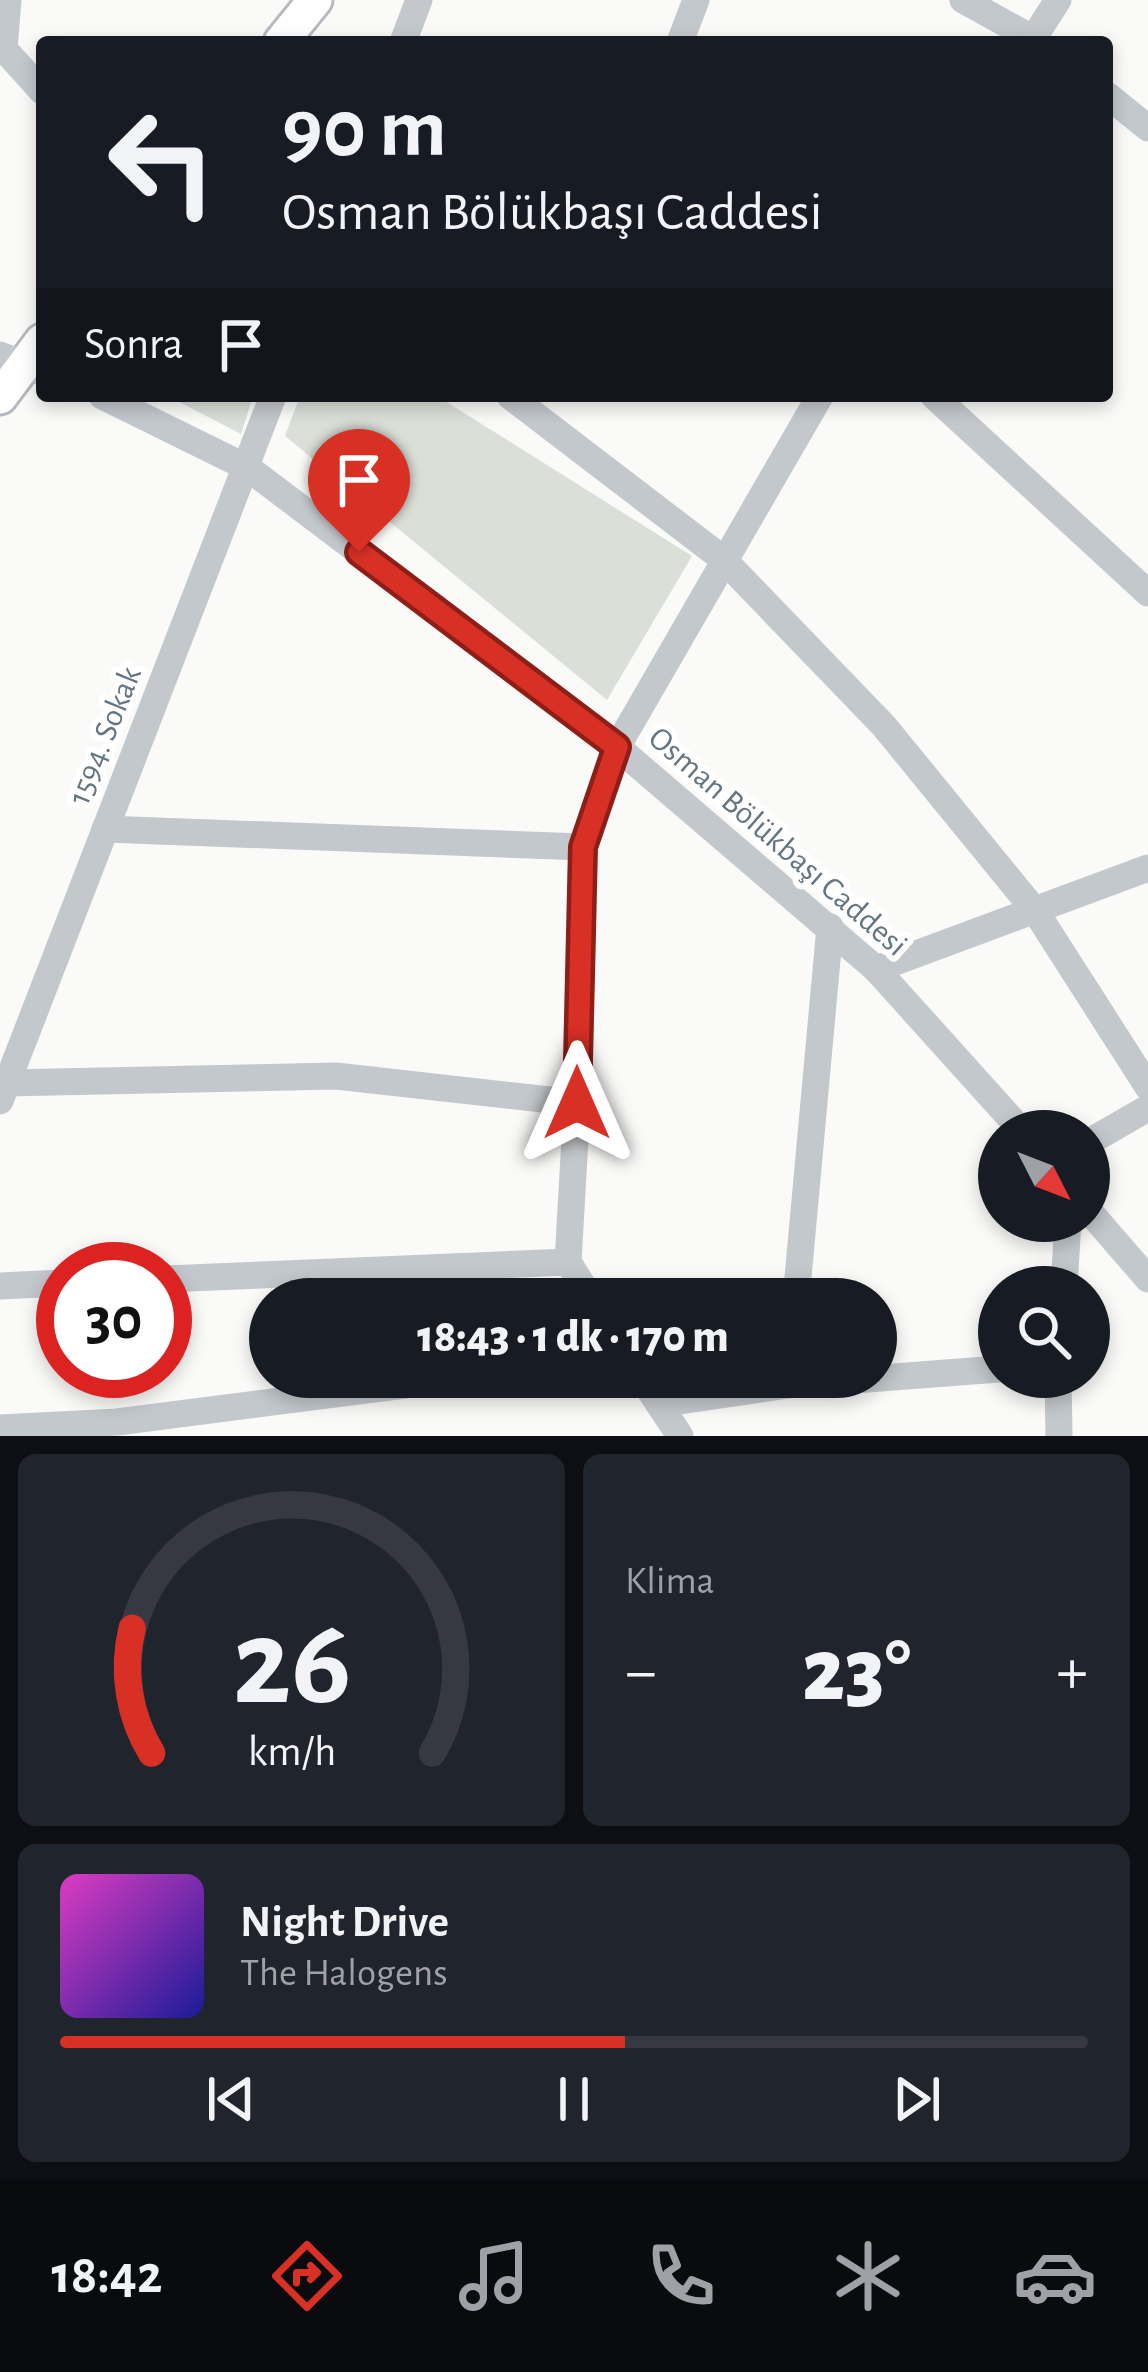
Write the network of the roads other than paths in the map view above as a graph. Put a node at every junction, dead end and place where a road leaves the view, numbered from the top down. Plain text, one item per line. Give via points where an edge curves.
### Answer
1 (8, 0) edge
2 (315, 0) edge
3 (418, 0) edge
4 (696, 0) edge
5 (963, 0) edge
6 (1058, 0) edge
7 (286, 36) edge
8 (405, 36) edge
9 (682, 36) edge
10 (1028, 36) edge
11 (1037, 36) edge
12 (36, 84) edge
13 (1113, 100) edge
14 (1148, 128) edge
15 (27, 358) edge
16 (0, 397) edge
17 (114, 402) edge
18 (271, 402) edge
19 (523, 402) edge
20 (816, 402) edge
21 (941, 402) edge
22 (248, 468) junction
23 (723, 559) junction
24 (1148, 592) edge
25 (617, 747) junction
26 (105, 829) junction
27 (583, 847) junction
28 (1148, 868) edge
29 (1036, 912) junction
30 (830, 927) junction
31 (876, 969) junction
32 (1148, 1087) edge
33 (4, 1092) edge
34 (577, 1103) junction
35 (1148, 1108) edge
36 (1003, 1110) edge
37 (1110, 1130) edge
38 (1110, 1235) edge
39 (568, 1262) junction
40 (192, 1278) edge
41 (578, 1278) edge
42 (798, 1278) edge
43 (1148, 1279) edge
44 (36, 1284) edge
45 (0, 1286) edge
46 (978, 1370) edge
47 (897, 1375) edge
48 (327, 1398) edge
49 (656, 1398) edge
50 (688, 1398) edge
51 (1058, 1398) edge
52 (659, 1403) junction
53 (0, 1429) edge
54 (118, 1429) edge
55 (680, 1436) edge
56 (1059, 1436) edge

1 - 12 street via 4,49
2 - 7 main road
3 - 8 street
4 - 9 street
5 - 10 street
6 - 11 street
13 - 14 street
15 - 16 main road
17 - 22 street, Osman Bölükbaşı Caddesi
18 - 22 street, 1594. Sokak
19 - 23 street
20 - 23 street
21 - 24 street
22 - 25 street, Osman Bölükbaşı Caddesi
22 - 26 street, 1594. Sokak
23 - 25 street
23 - 29 street via 884,727
25 - 27 street
25 - 30 street, Osman Bölükbaşı Caddesi
26 - 27 street
26 - 33 street, 1594. Sokak
27 - 34 street
28 - 29 street
29 - 31 street
29 - 32 street
30 - 31 street, Osman Bölükbaşı Caddesi
30 - 42 street
31 - 36 street, Osman Bölükbaşı Caddesi
33 - 34 street via 336,1076
34 - 39 street
35 - 37 street
38 - 43 street
39 - 40 street
39 - 41 street
44 - 45 street
46 - 47 street
48 - 54 street
49 - 52 street
50 - 52 street
51 - 56 street
52 - 55 street
53 - 54 street

